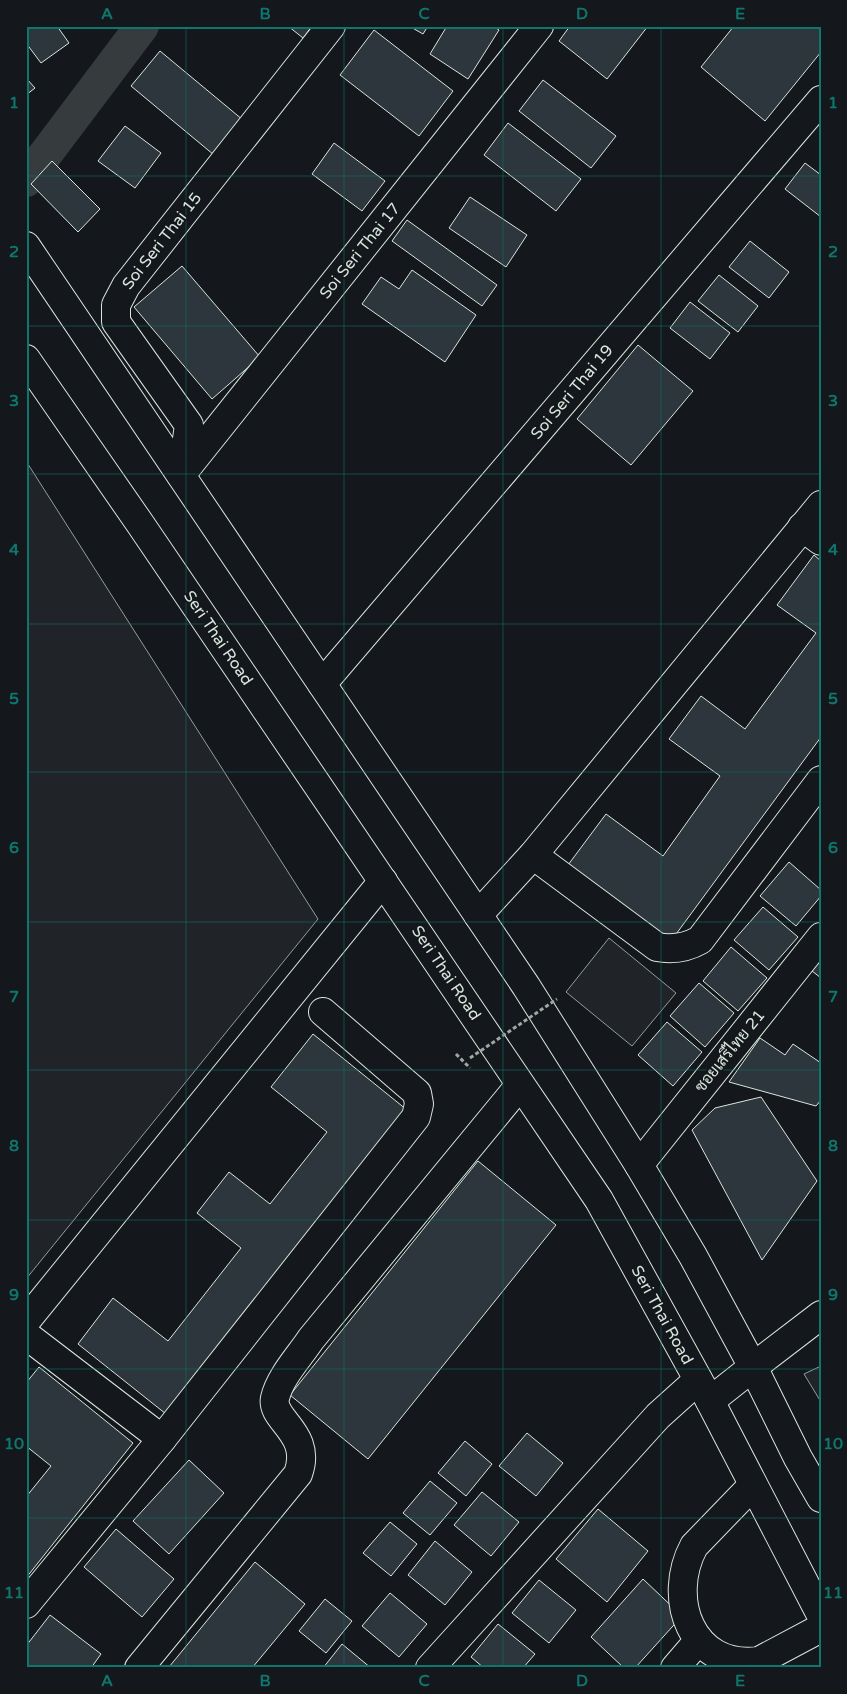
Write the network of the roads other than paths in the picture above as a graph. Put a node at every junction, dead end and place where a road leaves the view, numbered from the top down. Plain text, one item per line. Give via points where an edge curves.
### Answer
1 (331, 26) edge
2 (539, 26) edge
3 (821, 100) edge
4 (26, 246) edge
5 (26, 359) edge
6 (181, 475) junction
7 (821, 504) edge
8 (811, 534) edge
9 (322, 684) junction
10 (821, 780) edge
11 (533, 855) junction
12 (384, 881) junction
13 (478, 915) junction
14 (821, 937) edge
15 (323, 1012) dead end
16 (520, 1085) junction
17 (639, 1165) junction
18 (821, 1315) edge
19 (26, 1321) edge
20 (26, 1335) edge
21 (753, 1367) junction
22 (704, 1391) junction
23 (162, 1439) junction
24 (754, 1485) junction
25 (821, 1498) edge
26 (26, 1604) edge
27 (821, 1614) edge
28 (821, 1628) edge
29 (699, 1640) junction
30 (139, 1668) edge
31 (430, 1668) edge
32 (675, 1668) edge

1 - 6 street, Soi Seri Thai 15 via 126,286 116,305 116,322 189,425
2 - 6 street, Soi Seri Thai 17
3 - 9 street, Soi Seri Thai 19
4 - 6 street
5 - 12 street, Seri Thai Road
6 - 9 street
7 - 8 street
8 - 11 street
9 - 13 street
10 - 11 street via 700,940 690,946 657,947
11 - 13 street
12 - 16 street, Seri Thai Road
12 - 19 street
13 - 17 street
14 - 17 street, ซอยเสรีไทย 21
15 - 23 street via 417,1093 416,1117
16 - 22 street, Seri Thai Road via 599,1200
16 - 30 street via 311,1339 281,1383 274,1400 277,1412 300,1443 302,1464 298,1474
17 - 21 street
18 - 21 street
20 - 23 street
21 - 22 street
21 - 25 street
22 - 24 street, Seri Thai Road
22 - 31 street via 658,1416
23 - 26 street
24 - 27 street, Seri Thai Road
24 - 29 street via 694,1546 688,1557 682,1597 686,1616
28 - 29 street via 759,1661 748,1663 722,1658
29 - 32 street

